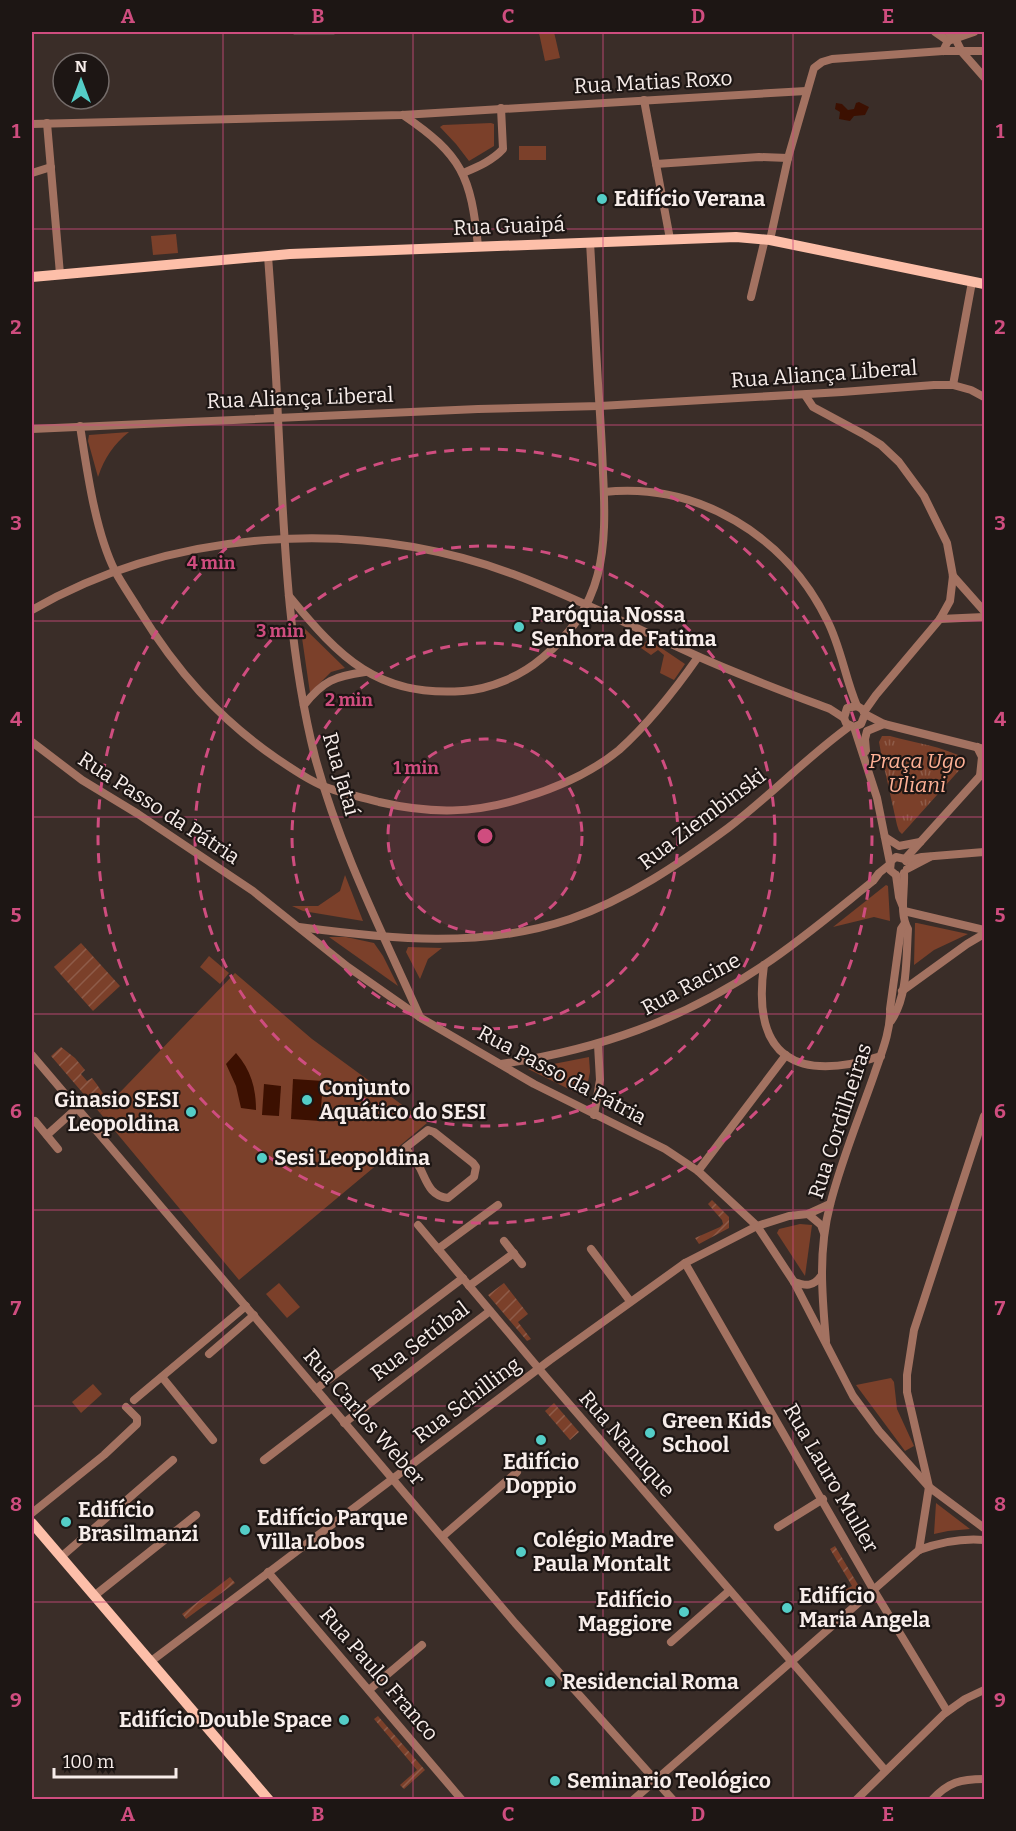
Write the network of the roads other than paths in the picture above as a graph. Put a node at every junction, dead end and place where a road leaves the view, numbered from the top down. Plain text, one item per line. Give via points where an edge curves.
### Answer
1 (935, 32) edge
2 (974, 32) edge
3 (950, 37) edge
4 (943, 51) junction
5 (984, 51) edge
6 (962, 52) junction
7 (984, 77) edge
8 (806, 91) junction
9 (644, 100) junction
10 (501, 108) junction
11 (402, 115) junction
12 (47, 123) junction
13 (32, 124) edge
14 (788, 158) junction
15 (656, 164) junction
16 (51, 167) junction
17 (32, 173) edge
18 (463, 173) junction
19 (670, 239) junction
20 (768, 240) junction
21 (590, 242) junction
22 (478, 246) junction
23 (268, 256) junction
24 (60, 274) junction
25 (32, 277) edge
26 (972, 282) junction
27 (984, 284) edge
28 (751, 297) dead end
29 (953, 385) junction
30 (805, 394) junction
31 (984, 397) edge
32 (600, 406) junction
33 (278, 417) junction
34 (80, 426) junction
35 (32, 429) edge
36 (604, 492) junction
37 (284, 539) junction
38 (115, 571) junction
39 (953, 576) junction
40 (289, 596) junction
41 (587, 605) junction
42 (32, 610) edge
43 (984, 611) edge
44 (984, 617) edge
45 (940, 619) junction
46 (698, 657) junction
47 (365, 672) junction
48 (304, 705) junction
49 (853, 715) junction
50 (884, 724) junction
51 (32, 742) edge
52 (982, 746) edge
53 (867, 761) junction
54 (982, 774) edge
55 (324, 786) junction
56 (885, 837) junction
57 (920, 842) junction
58 (984, 852) edge
59 (899, 867) junction
60 (904, 915) junction
61 (298, 927) junction
62 (984, 932) edge
63 (385, 938) junction
64 (764, 965) junction
65 (905, 972) junction
66 (919, 978) junction
67 (902, 991) junction
68 (421, 1018) junction
69 (890, 1021) junction
70 (598, 1045) junction
71 (32, 1055) edge
72 (786, 1055) junction
73 (880, 1056) junction
74 (500, 1064) junction
75 (77, 1108) junction
76 (594, 1115) junction
77 (984, 1116) edge
78 (35, 1121) dead end
79 (47, 1135) junction
80 (58, 1149) dead end
81 (698, 1171) junction
82 (426, 1184) joint
83 (830, 1204) junction
84 (498, 1205) dead end
85 (808, 1214) junction
86 (418, 1225) dead end
87 (757, 1226) junction
88 (824, 1233) junction
89 (504, 1241) dead end
90 (438, 1249) junction
91 (591, 1249) dead end
92 (514, 1253) junction
93 (685, 1263) junction
94 (522, 1264) dead end
95 (821, 1276) junction
96 (463, 1278) junction
97 (794, 1282) junction
98 (469, 1286) junction
99 (630, 1301) junction
100 (246, 1306) junction
101 (490, 1311) junction
102 (254, 1315) junction
103 (827, 1348) junction
104 (209, 1354) dead end
105 (539, 1369) junction
106 (162, 1377) junction
107 (316, 1389) junction
108 (134, 1400) dead end
109 (126, 1407) dead end
110 (332, 1408) junction
111 (344, 1423) junction
112 (213, 1440) dead end
113 (173, 1460) dead end
114 (264, 1460) dead end
115 (517, 1472) dead end
116 (392, 1478) junction
117 (929, 1487) junction
118 (823, 1499) junction
119 (32, 1514) edge
120 (196, 1515) dead end
121 (32, 1523) edge
122 (778, 1527) dead end
123 (984, 1528) edge
124 (443, 1536) junction
125 (984, 1540) edge
126 (919, 1550) junction
127 (61, 1557) junction
128 (268, 1572) junction
129 (873, 1589) junction
130 (729, 1591) junction
131 (94, 1596) junction
132 (671, 1642) dead end
133 (422, 1645) dead end
134 (790, 1660) junction
135 (150, 1662) junction
136 (369, 1690) junction
137 (984, 1690) edge
138 (947, 1711) junction
139 (885, 1770) junction
140 (984, 1779) edge
141 (656, 1780) junction
142 (269, 1800) edge
143 (462, 1800) edge
144 (633, 1800) edge
145 (673, 1800) edge
146 (856, 1800) edge
147 (932, 1800) edge

1 - 3 street
2 - 3 street
3 - 4 street
3 - 6 street
4 - 6 street
4 - 8 street via 832,59 814,68
5 - 6 street
6 - 7 street
8 - 9 street, Rua Matias Roxo
8 - 14 street
9 - 10 street, Rua Matias Roxo
9 - 15 street
10 - 11 street, Rua Matias Roxo
10 - 18 street via 503,149
11 - 12 street, Rua Matias Roxo
11 - 18 street via 444,146
12 - 13 street, Rua Matias Roxo
12 - 16 street
14 - 15 street
14 - 20 street
15 - 19 street
16 - 17 street
16 - 24 street
18 - 22 street via 474,211
19 - 20 main road, Rua Guaipá
19 - 21 main road, Rua Guaipá
20 - 26 main road, Rua Guaipá
20 - 28 street
21 - 22 main road, Rua Guaipá
21 - 32 street
22 - 23 main road, Rua Guaipá
23 - 24 main road, Rua Guaipá
23 - 33 street, Rua Jataí
24 - 25 main road, Rua Guaipá
26 - 27 main road, Rua Guaipá
26 - 29 street
29 - 30 street, Rua Aliança Liberal
29 - 31 street, Rua Aliança Liberal
30 - 32 street, Rua Aliança Liberal
30 - 39 street via 813,408 881,445 899,462 924,496 947,543
32 - 33 street, Rua Aliança Liberal
32 - 36 street
33 - 34 street, Rua Aliança Liberal
33 - 37 street, Rua Jataí
34 - 35 street, Rua Aliança Liberal
34 - 38 street via 97,515
36 - 41 street via 605,536
36 - 49 street via 679,496 727,515 764,539 810,588 827,619 850,689
37 - 38 street via 200,549
37 - 40 street, Rua Jataí
37 - 41 street via 395,543 436,551 514,574
38 - 42 street via 78,585
38 - 55 street via 154,635 213,707 259,746
39 - 43 street
39 - 45 street, Rua Ziembinski via 950,601
40 - 47 street via 337,651
40 - 48 street, Rua Jataí
41 - 46 street
41 - 47 street via 557,646 537,663 492,685 434,692
44 - 45 street
45 - 49 street, Rua Ziembinski via 876,695
46 - 49 street
46 - 55 street via 669,696 618,750 544,791 491,807 446,812 403,807
47 - 48 street via 333,678
48 - 55 street, Rua Jataí
49 - 50 street
49 - 53 street
49 - 63 street, Rua Ziembinski via 833,738 729,827 657,878 597,908 540,928 508,933
50 - 52 street
50 - 53 street via 866,734
51 - 61 street, Rua Passo da Pátria via 82,780 253,891
52 - 54 street, Rua Racine
53 - 56 street, Rua Cordilheiras
54 - 57 street, Rua Racine
55 - 63 street, Rua Jataí via 346,849
56 - 57 street via 899,846
56 - 59 street, Rua Cordilheiras
57 - 59 street, Rua Racine
58 - 59 street via 930,857
59 - 60 street, Rua Cordilheiras
59 - 64 street, Rua Racine via 873,881
60 - 62 street via 915,912
60 - 65 street, Rua Cordilheiras via 908,929
60 - 69 street, Rua Cordilheiras
61 - 63 street, Rua Ziembinski
61 - 68 street, Rua Passo da Pátria
62 - 66 street
63 - 68 street, Rua Jataí
64 - 70 street, Rua Racine via 680,1013
64 - 72 street via 762,1017 767,1032
65 - 66 street
65 - 67 street, Rua Cordilheiras
66 - 67 street
67 - 69 street, Rua Cordilheiras via 897,1012
68 - 74 street, Rua Passo da Pátria
69 - 73 street, Rua Cordilheiras
70 - 74 street, Rua Racine
70 - 76 street via 600,1080
71 - 75 street, Rua Carlos Weber
72 - 73 street via 818,1066 855,1064
72 - 81 street
73 - 83 street, Rua Cordilheiras
74 - 76 street, Rua Passo da Pátria
75 - 79 street
75 - 100 street, Rua Carlos Weber
76 - 81 street, Rua Passo da Pátria via 665,1149
77 - 117 street via 910,1346 907,1392
78 - 79 street
79 - 80 street
81 - 87 street, Rua Passo da Pátria
82 - 82 street via 432,1192 448,1198 476,1171 473,1163 428,1130 405,1148
83 - 85 street, Rua Schilling
83 - 88 street, Rua Cordilheiras
84 - 90 street
85 - 87 street, Rua Schilling
85 - 88 street, Rua Cordilheiras
86 - 90 street, Rua Nanuque
87 - 93 street, Rua Schilling
87 - 97 street, Rua Passo da Pátria
88 - 95 street, Rua Cordilheiras
89 - 92 street
90 - 96 street, Rua Nanuque
91 - 99 street
92 - 94 street
92 - 98 street
93 - 99 street, Rua Schilling
93 - 118 street, Rua Lauro Muller
95 - 97 street via 807,1286
95 - 103 street, Rua Cordilheiras
96 - 98 street, Rua Nanuque
96 - 107 street
97 - 103 street, Rua Passo da Pátria
98 - 101 street, Rua Nanuque
99 - 105 street, Rua Schilling
100 - 102 street, Rua Carlos Weber
100 - 106 street
101 - 105 street, Rua Nanuque
101 - 111 street, Rua Setúbal
102 - 104 street
102 - 107 street, Rua Carlos Weber
103 - 117 street, Rua Passo da Pátria via 879,1431
105 - 116 street, Rua Schilling
105 - 130 street, Rua Nanuque
106 - 108 street
106 - 112 street
107 - 110 street, Rua Carlos Weber
109 - 119 street via 137,1418 137,1424
110 - 111 street, Rua Carlos Weber
110 - 114 street
111 - 116 street, Rua Carlos Weber
113 - 127 street
115 - 124 street
116 - 124 street, Rua Carlos Weber
116 - 128 street, Rua Schilling
117 - 123 street, Rua Passo da Pátria
117 - 126 street
118 - 122 street
118 - 129 street, Rua Lauro Muller
120 - 131 street
121 - 127 main road
124 - 141 street, Rua Carlos Weber
125 - 126 street via 942,1542
126 - 129 street
127 - 131 main road
128 - 135 street, Rua Schilling
128 - 136 street, Rua Paulo Franco
129 - 134 street
129 - 138 street, Rua Lauro Muller
130 - 132 street
130 - 134 street, Rua Nanuque
131 - 135 main road
133 - 136 street
134 - 139 street, Rua Nanuque
134 - 141 street
135 - 142 main road
136 - 143 street, Rua Paulo Franco
137 - 138 street
138 - 139 street
139 - 146 street
140 - 147 street via 953,1783
141 - 144 street
141 - 145 street, Rua Carlos Weber

